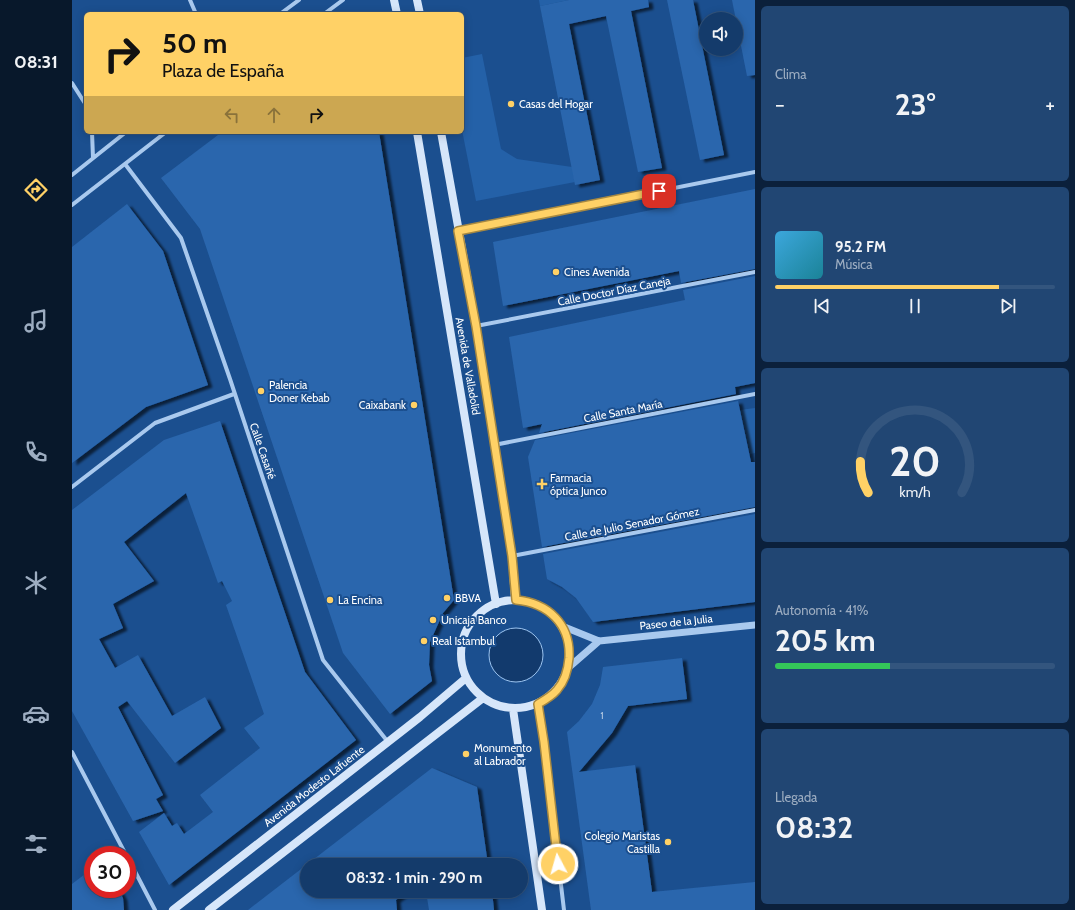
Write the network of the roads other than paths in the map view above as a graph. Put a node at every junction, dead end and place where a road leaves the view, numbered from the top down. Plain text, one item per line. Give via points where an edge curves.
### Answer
1 (190, 0) edge
2 (298, 0) edge
3 (343, 0) edge
4 (394, 0) edge
5 (417, 0) edge
6 (195, 12) edge
7 (283, 12) edge
8 (327, 12) edge
9 (397, 12) edge
10 (420, 12) edge
11 (72, 83) edge
12 (84, 102) edge
13 (92, 134) edge
14 (123, 134) edge
15 (163, 134) edge
16 (417, 134) edge
17 (441, 134) edge
18 (93, 158) junction
19 (125, 164) junction
20 (755, 172) edge
21 (72, 175) edge
22 (72, 205) edge
23 (458, 231) junction
24 (755, 272) edge
25 (476, 326) junction
26 (234, 394) junction
27 (755, 394) edge
28 (494, 445) junction
29 (72, 487) edge
30 (755, 510) edge
31 (512, 556) junction
32 (516, 600) junction
33 (496, 604) junction
34 (755, 624) edge
35 (562, 626) junction
36 (599, 641) junction
37 (568, 668) junction
38 (466, 678) junction
39 (483, 698) junction
40 (538, 704) junction
41 (513, 709) junction
42 (388, 742) junction
43 (72, 752) edge
44 (73, 758) edge
45 (122, 846) edge
46 (136, 873) edge
47 (155, 910) edge
48 (173, 910) edge
49 (209, 910) edge
50 (542, 910) edge
51 (564, 910) edge

1 - 6 street
2 - 7 street
3 - 8 street
4 - 9 main road
5 - 10 main road
11 - 12 street
13 - 18 street
14 - 18 street
15 - 19 street
16 - 33 main road, Avenida de Valladolid
17 - 23 main road, Avenida de Valladolid
18 - 21 street
19 - 22 street
19 - 26 street, Calle Casañé via 181,238
20 - 23 street
23 - 25 main road, Avenida de Valladolid
24 - 25 street, Calle Doctor Díaz Caneja
25 - 28 main road, Avenida de Valladolid
26 - 29 street via 155,423
26 - 42 street, Calle Casañé via 323,660
27 - 28 street, Calle Santa María
28 - 31 main road, Avenida de Valladolid
30 - 31 street, Calle de Julio Senador Gómez
31 - 32 main road, Avenida de Valladolid
32 - 33 main road
32 - 35 main road via 542,607
33 - 38 main road via 478,614 466,630 461,649
34 - 36 street, Paseo de la Julia
35 - 36 street, Paseo de la Julia
35 - 37 main road via 570,646
36 - 37 street
37 - 40 main road via 557,689
38 - 39 main road
38 - 42 main road, Avenida Modesto Lafuente
39 - 41 main road via 497,706
39 - 49 main road
40 - 41 main road
40 - 51 street
41 - 50 main road
42 - 48 main road, Avenida Modesto Lafuente
43 - 44 street
44 - 45 street
46 - 47 street

